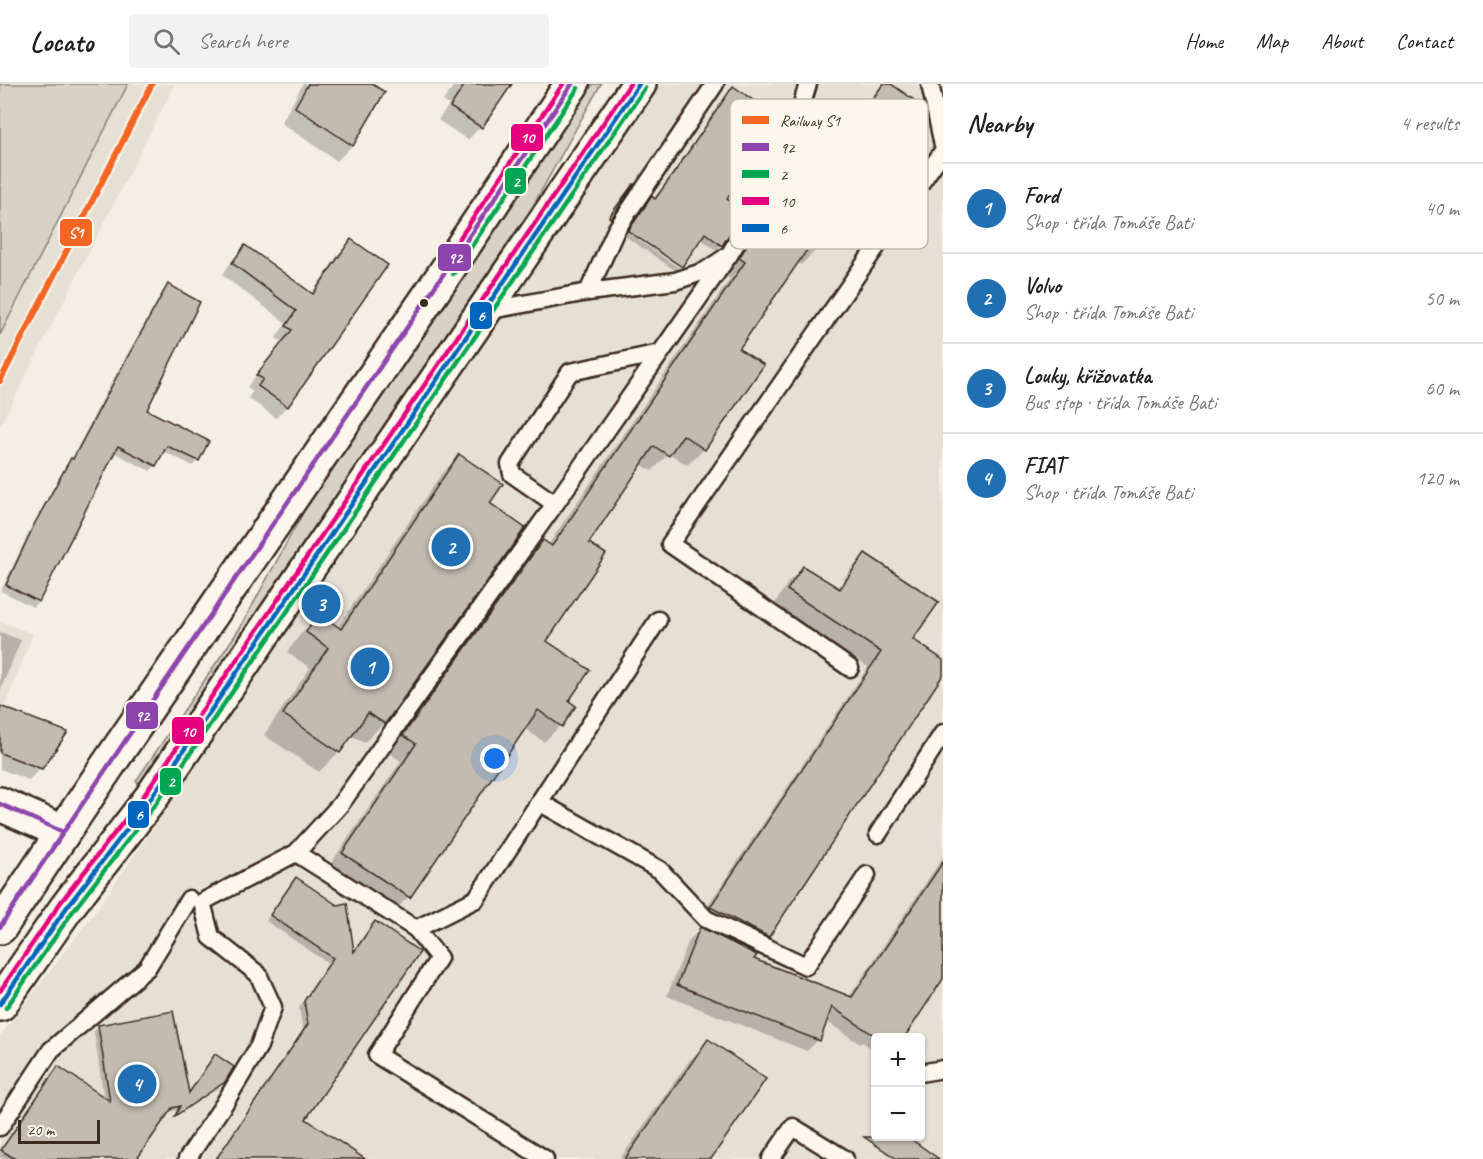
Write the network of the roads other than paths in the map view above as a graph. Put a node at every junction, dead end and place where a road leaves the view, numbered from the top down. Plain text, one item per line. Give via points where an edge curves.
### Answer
1 (572, 84) edge
2 (639, 84) edge
3 (715, 84) edge
4 (808, 84) edge
5 (930, 84) edge
6 (803, 99) edge
7 (943, 145) edge
8 (943, 151) edge
9 (928, 173) edge
10 (733, 249) edge
11 (875, 249) edge
12 (729, 255) junction
13 (588, 292) junction
14 (482, 312) junction
15 (660, 353) junction
16 (555, 504) junction
17 (658, 620) dead end
18 (850, 668) dead end
19 (943, 733) edge
20 (539, 802) junction
21 (0, 804) edge
22 (63, 832) junction
23 (878, 834) dead end
24 (109, 853) junction
25 (296, 853) junction
26 (867, 875) dead end
27 (195, 900) junction
28 (0, 927) edge
29 (416, 929) junction
30 (0, 1004) edge
31 (943, 1069) edge
32 (925, 1072) edge
33 (0, 1127) edge
34 (187, 1159) edge
35 (545, 1159) edge
36 (771, 1159) edge
37 (845, 1159) edge

1 - 22 main road
2 - 14 main road
3 - 13 lane via 616,230
4 - 6 lane
5 - 7 lane
8 - 9 lane
10 - 12 lane
11 - 18 lane via 670,544
12 - 13 lane via 705,271 675,281
12 - 15 lane
13 - 14 lane
14 - 24 main road via 158,788
15 - 16 lane
15 - 16 lane via 570,372 510,464 512,474
16 - 25 lane via 340,805
17 - 20 lane
19 - 23 lane
20 - 26 lane via 660,870 706,919 806,966
20 - 29 lane via 476,899
21 - 22 main road
22 - 24 main road
22 - 28 main road
24 - 30 main road
25 - 27 lane
25 - 29 lane
27 - 33 lane via 147,968 51,1050
27 - 34 lane via 211,936 258,974 273,1007 259,1046
29 - 35 lane via 439,958 377,1055
31 - 32 lane
36 - 37 lane via 793,1126

